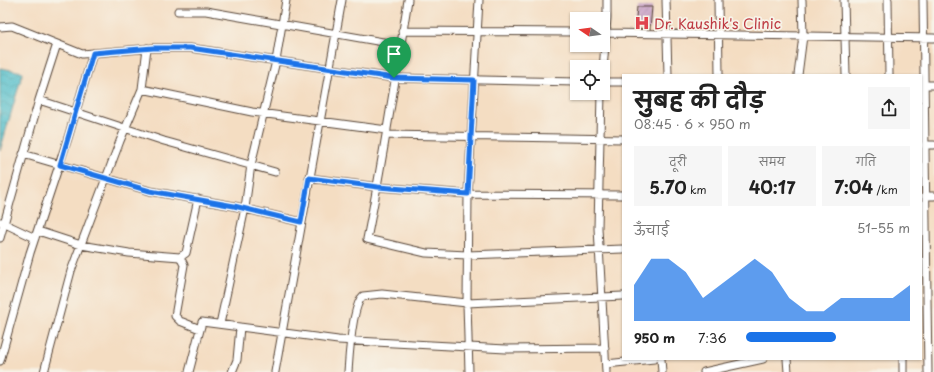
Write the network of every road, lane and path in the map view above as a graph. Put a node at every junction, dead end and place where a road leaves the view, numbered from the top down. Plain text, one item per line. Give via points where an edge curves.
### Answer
1 (286, 0) edge
2 (342, 0) edge
3 (408, 0) edge
4 (479, 0) edge
5 (607, 0) edge
6 (666, 0) edge
7 (718, 0) edge
8 (802, 0) edge
9 (844, 0) edge
10 (888, 0) edge
11 (923, 0) edge
12 (178, 12) dead end
13 (606, 12) edge
14 (281, 24) junction
15 (0, 27) edge
16 (402, 32) junction
17 (477, 32) junction
18 (570, 32) edge
19 (610, 33) edge
20 (336, 34) junction
21 (668, 34) junction
22 (718, 35) junction
23 (803, 36) junction
24 (844, 36) junction
25 (888, 37) junction
26 (924, 38) junction
27 (934, 38) edge
28 (57, 44) junction
29 (400, 45) junction
30 (147, 48) junction
31 (93, 53) junction
32 (276, 61) junction
33 (329, 68) junction
34 (668, 74) edge
35 (719, 74) edge
36 (798, 74) edge
37 (846, 74) edge
38 (889, 74) edge
39 (394, 78) junction
40 (474, 80) junction
41 (570, 82) edge
42 (610, 82) edge
43 (622, 82) edge
44 (922, 85) edge
45 (934, 85) edge
46 (142, 89) junction
47 (39, 100) junction
48 (602, 100) edge
49 (76, 112) junction
50 (264, 114) junction
51 (321, 121) junction
52 (125, 128) junction
53 (387, 133) junction
54 (471, 136) junction
55 (600, 139) junction
56 (622, 139) edge
57 (923, 144) edge
58 (934, 145) edge
59 (23, 154) junction
60 (60, 165) junction
61 (251, 165) junction
62 (275, 172) dead end
63 (106, 178) junction
64 (309, 178) junction
65 (378, 187) junction
66 (468, 194) junction
67 (599, 195) junction
68 (622, 195) edge
69 (925, 196) junction
70 (934, 196) edge
71 (198, 199) junction
72 (245, 208) junction
73 (2, 222) edge
74 (301, 222) junction
75 (38, 230) junction
76 (926, 231) junction
77 (934, 231) edge
78 (0, 238) edge
79 (35, 238) junction
80 (81, 245) junction
81 (599, 249) junction
82 (622, 249) edge
83 (467, 255) junction
84 (180, 257) junction
85 (930, 271) edge
86 (924, 284) edge
87 (622, 296) edge
88 (601, 298) junction
89 (467, 303) junction
90 (931, 315) edge
91 (220, 324) junction
92 (240, 327) junction
93 (200, 330) junction
94 (282, 332) junction
95 (350, 340) junction
96 (468, 347) junction
97 (605, 348) junction
98 (924, 349) edge
99 (644, 360) edge
100 (661, 360) edge
101 (759, 360) edge
102 (787, 360) edge
103 (903, 360) edge
104 (0, 361) edge
105 (606, 364) junction
106 (720, 370) edge
107 (44, 372) edge
108 (189, 372) edge
109 (232, 372) edge
110 (275, 372) edge
111 (348, 372) edge
112 (469, 372) edge
113 (606, 372) edge
114 (662, 372) edge
115 (704, 372) edge
116 (788, 372) edge
117 (903, 372) edge
118 (928, 372) edge

1 - 14 street
2 - 20 street
3 - 16 street
4 - 17 street
5 - 13 street
6 - 21 street
7 - 22 street
8 - 23 street
9 - 24 street
10 - 25 street
11 - 26 street
12 - 14 street via 206,11
14 - 20 street
14 - 32 street
15 - 28 street via 12,26
16 - 17 street
16 - 29 street
17 - 18 street
17 - 40 street
19 - 21 street
20 - 29 street
20 - 33 street
21 - 22 street
21 - 34 street
22 - 23 street
22 - 35 street
23 - 24 street
23 - 36 street
24 - 25 street
24 - 37 street
25 - 26 street
25 - 38 street
26 - 27 street
26 - 44 street
28 - 31 street via 82,54
28 - 47 street
29 - 39 street
30 - 31 street
30 - 32 street via 190,48
30 - 46 street
31 - 49 street
32 - 33 street
32 - 50 street
33 - 39 street
33 - 51 street
39 - 40 street
39 - 53 street
40 - 41 street
40 - 54 street
42 - 43 street
44 - 45 street
44 - 57 street
46 - 50 street
46 - 52 street
47 - 49 street
47 - 59 street
48 - 55 street
49 - 52 street
49 - 60 street
50 - 51 street
50 - 61 street
51 - 53 street
51 - 64 street
52 - 61 street
52 - 63 street
53 - 54 street
53 - 65 street
54 - 55 street
54 - 66 street
55 - 56 street
55 - 67 street
57 - 58 street
57 - 69 street
59 - 60 street
59 - 73 street
60 - 63 street
60 - 75 street
61 - 62 street
61 - 72 street
63 - 71 street via 150,191
63 - 80 street
64 - 65 street
64 - 74 street
65 - 66 street
65 - 83 street via 367,239 426,253
66 - 67 street
66 - 83 street
67 - 68 street
67 - 81 street
69 - 70 street
69 - 76 street
71 - 72 street
71 - 84 street via 186,253
72 - 74 street
72 - 91 street
73 - 78 street
73 - 79 street
74 - 94 street
75 - 79 street
75 - 80 street
76 - 77 street
76 - 85 street
79 - 104 street
80 - 84 street via 129,253
80 - 107 street via 71,270
81 - 82 street
81 - 83 street
81 - 88 street
83 - 89 street
84 - 93 street via 184,265 175,316
85 - 86 street
86 - 90 street
87 - 88 street
88 - 89 street
88 - 97 street
89 - 95 street via 382,294 363,296 358,305
89 - 96 street
90 - 98 street
91 - 92 street
91 - 93 street via 202,322
92 - 94 street
92 - 109 street via 237,360
93 - 108 street
94 - 95 street
94 - 110 street
95 - 96 street
95 - 111 street
96 - 97 street
96 - 112 street
97 - 105 street
98 - 118 street
99 - 105 street
100 - 114 street
101 - 106 street
102 - 116 street
103 - 117 street
105 - 113 street
106 - 115 street

